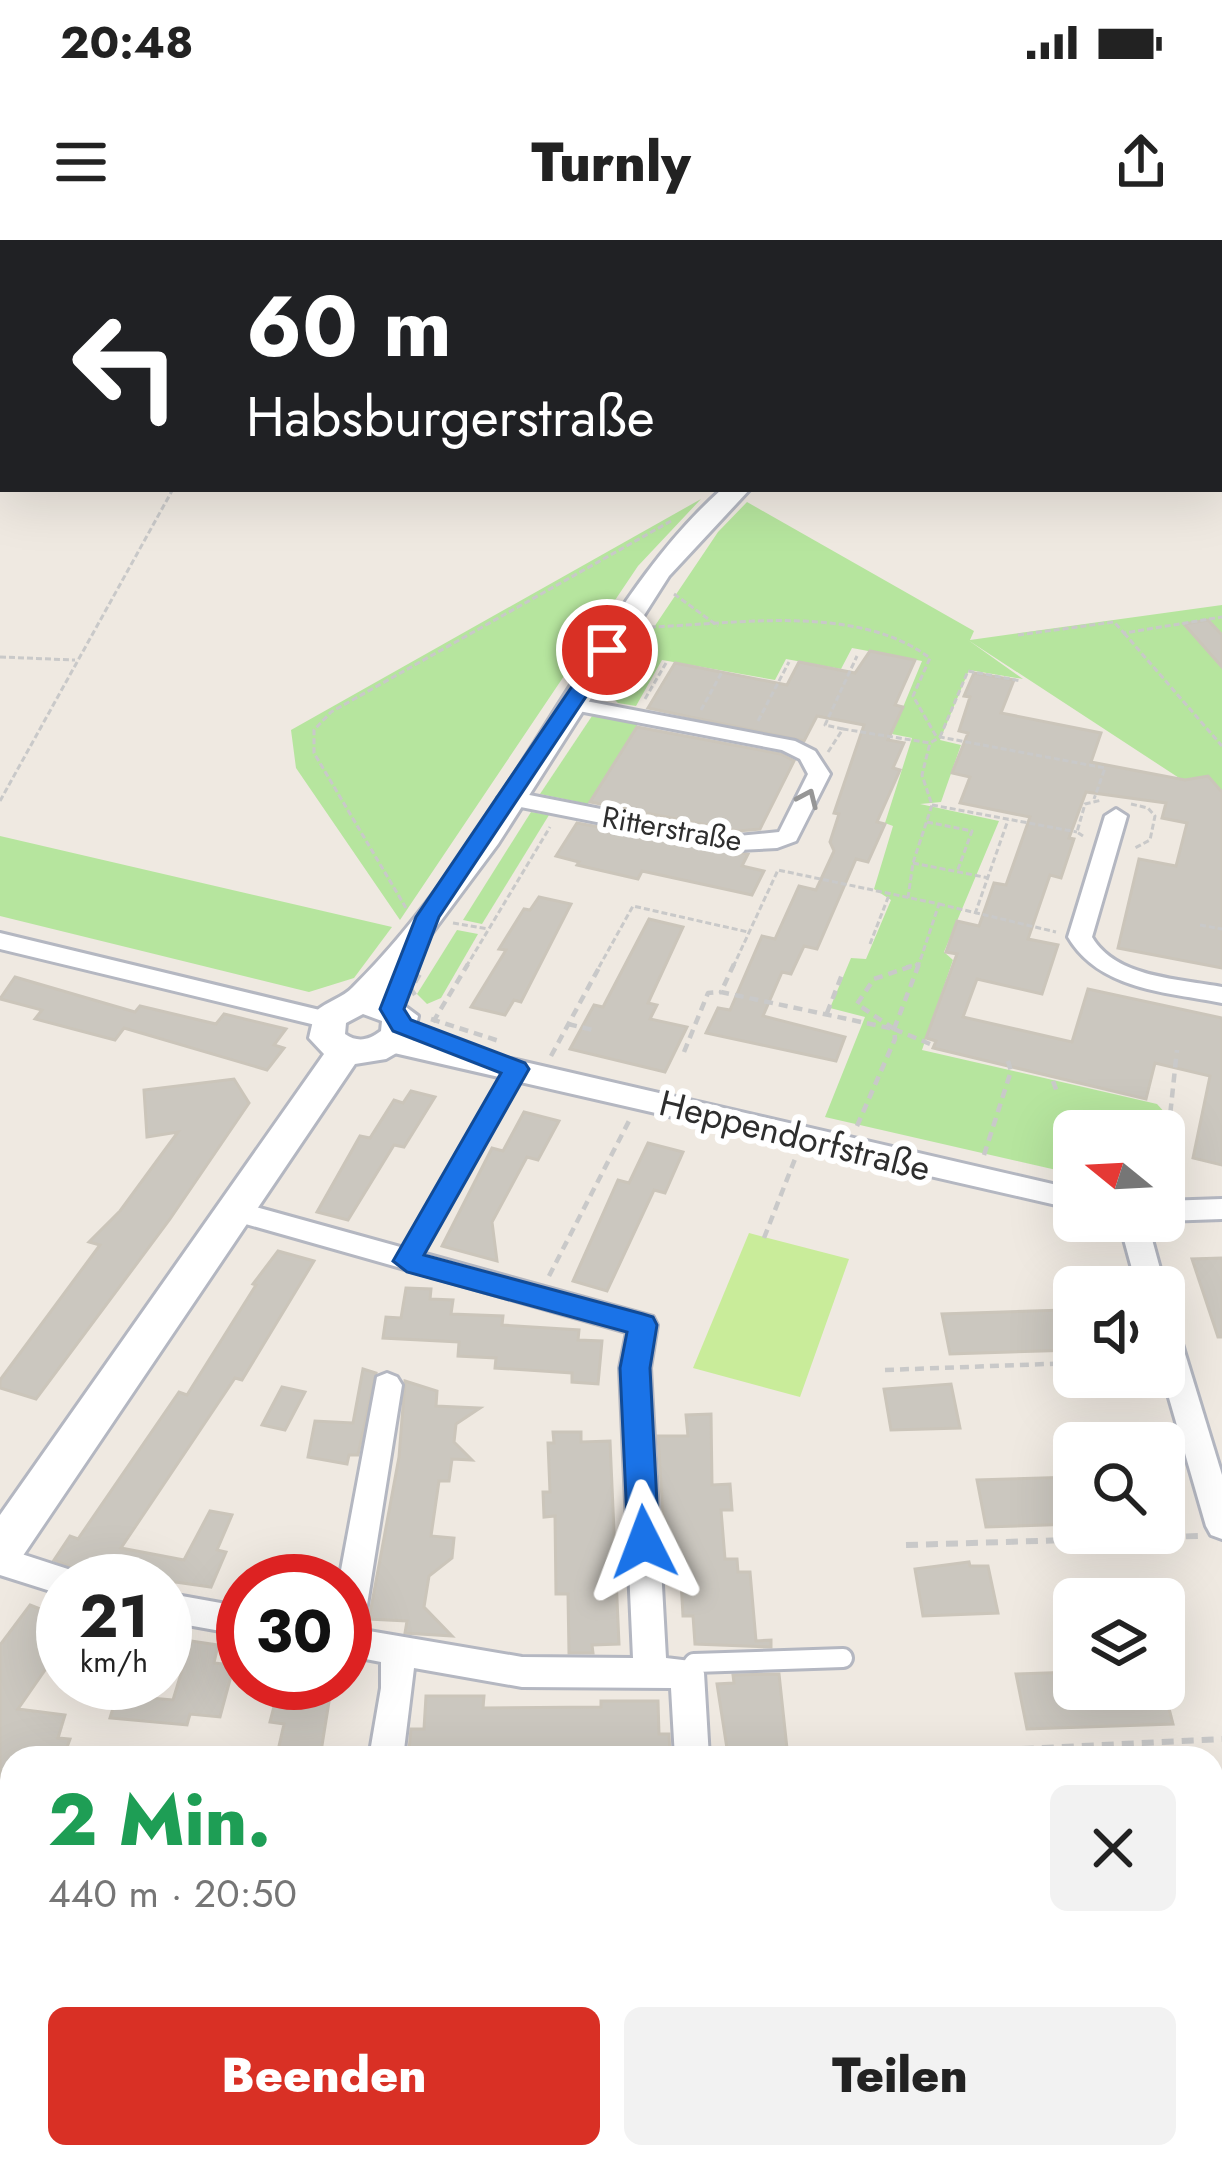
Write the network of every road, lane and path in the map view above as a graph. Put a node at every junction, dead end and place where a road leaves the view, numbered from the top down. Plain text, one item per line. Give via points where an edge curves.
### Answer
1 (170, 492) edge
2 (734, 492) edge
3 (670, 522) dead end
4 (668, 591) dead end
5 (656, 609) dead end
6 (1222, 617) edge
7 (718, 626) junction
8 (1124, 633) junction
9 (1018, 635) dead end
10 (857, 656) dead end
11 (0, 657) edge
12 (75, 660) junction
13 (789, 662) dead end
14 (666, 663) dead end
15 (722, 672) dead end
16 (1021, 681) dead end
17 (570, 704) junction
18 (639, 709) dead end
19 (695, 720) dead end
20 (843, 729) junction
21 (752, 731) dead end
22 (938, 736) junction
23 (930, 743) junction
24 (1222, 746) edge
25 (828, 752) dead end
26 (509, 798) junction
27 (1094, 799) dead end
28 (0, 801) edge
29 (932, 805) junction
30 (557, 815) dead end
31 (1116, 816) dead end
32 (1008, 820) junction
33 (927, 822) junction
34 (1077, 832) dead end
35 (913, 863) junction
36 (957, 872) junction
37 (988, 878) junction
38 (889, 895) junction
39 (908, 898) junction
40 (939, 904) junction
41 (975, 914) junction
42 (440, 920) junction
43 (1200, 925) dead end
44 (488, 929) junction
45 (1222, 929) edge
46 (748, 932) junction
47 (1064, 934) dead end
48 (0, 941) edge
49 (870, 944) dead end
50 (919, 964) junction
51 (421, 972) dead end
52 (843, 972) dead end
53 (721, 992) junction
54 (1222, 995) edge
55 (826, 1013) junction
56 (395, 1021) junction
57 (568, 1024) junction
58 (894, 1029) junction
59 (593, 1030) dead end
60 (336, 1035) junction
61 (930, 1044) dead end
62 (1177, 1050) dead end
63 (684, 1052) dead end
64 (514, 1057) junction
65 (570, 1061) dead end
66 (1008, 1061) dead end
67 (1053, 1081) dead end
68 (1057, 1092) dead end
69 (641, 1098) junction
70 (1172, 1110) edge
71 (856, 1130) dead end
72 (802, 1138) junction
73 (999, 1164) dead end
74 (1053, 1194) edge
75 (1222, 1210) edge
76 (1185, 1211) edge
77 (238, 1212) junction
78 (764, 1238) dead end
79 (407, 1261) junction
80 (538, 1297) junction
81 (1053, 1364) edge
82 (885, 1370) dead end
83 (386, 1385) dead end
84 (1180, 1398) edge
85 (1211, 1531) edge
86 (5, 1540) edge
87 (906, 1545) dead end
88 (359, 1554) edge
89 (36, 1562) edge
90 (372, 1646) edge
91 (398, 1652) junction
92 (843, 1658) dead end
93 (650, 1673) junction
94 (687, 1673) junction
95 (1222, 1739) edge
96 (388, 1746) edge
97 (691, 1746) edge
98 (1082, 1746) edge

1 - 12 path
2 - 17 main road via 674,550
3 - 42 path via 331,712 314,730 314,753 390,886 407,911
4 - 7 path
5 - 7 path via 644,628
6 - 8 path
7 - 22 path via 810,624 906,640 930,658 913,697
8 - 9 path via 1114,622
8 - 24 path
10 - 20 path via 825,725
11 - 12 path
12 - 28 path
13 - 21 path
14 - 18 path
15 - 19 path
16 - 22 path via 968,671
17 - 26 main road
26 -> 17 street, Ritterstraße via 759,843 788,836 819,773 788,745
20 - 23 path
20 - 25 path
22 - 23 path
22 - 27 path via 1105,768
23 - 29 path via 921,772
26 - 42 main road
29 - 32 path
29 - 33 path
30 - 44 path
31 - 54 street via 1080,938 1085,951 1112,970
32 - 34 path
32 - 37 path
33 - 35 path
33 - 36 path via 972,831
35 - 36 path
35 - 39 path
36 - 37 path
37 - 41 path
38 - 39 path
38 - 46 path via 778,870
38 - 49 path
39 - 40 path
40 - 41 path
40 - 50 path
41 - 47 path
42 - 44 path
42 - 56 main road
43 - 45 path
44 - 56 path
46 - 53 path
46 - 57 path via 633,907
48 - 60 street
50 - 58 path
50 - 58 path via 866,984 857,1004
51 - 56 path
52 - 55 path
53 - 55 path
53 - 63 path via 708,993
55 - 58 path
56 - 60 main road via 361,1053
56 - 60 main road via 340,1008
56 - 64 street, Heppendorfstraße
56 - 64 path
57 - 59 path
57 - 65 path via 550,1056
58 - 61 path
58 - 71 path
60 - 77 main road
62 - 70 path
64 - 69 street, Heppendorfstraße
64 - 79 lane
66 - 73 path via 981,1160
67 - 68 path
69 - 72 street, Heppendorfstraße
69 - 80 path
72 - 74 street, Heppendorfstraße
72 - 78 path
75 - 76 street
77 - 79 street
77 - 86 main road
79 - 80 street
80 - 93 street via 643,1325 635,1368
81 - 82 path
83 - 88 street
84 - 85 street
85 - 87 path
86 - 89 street
90 - 91 street
91 - 93 street via 522,1672
91 - 96 street
92 - 94 lane via 694,1663
93 - 94 street
94 - 97 street
95 - 98 path

